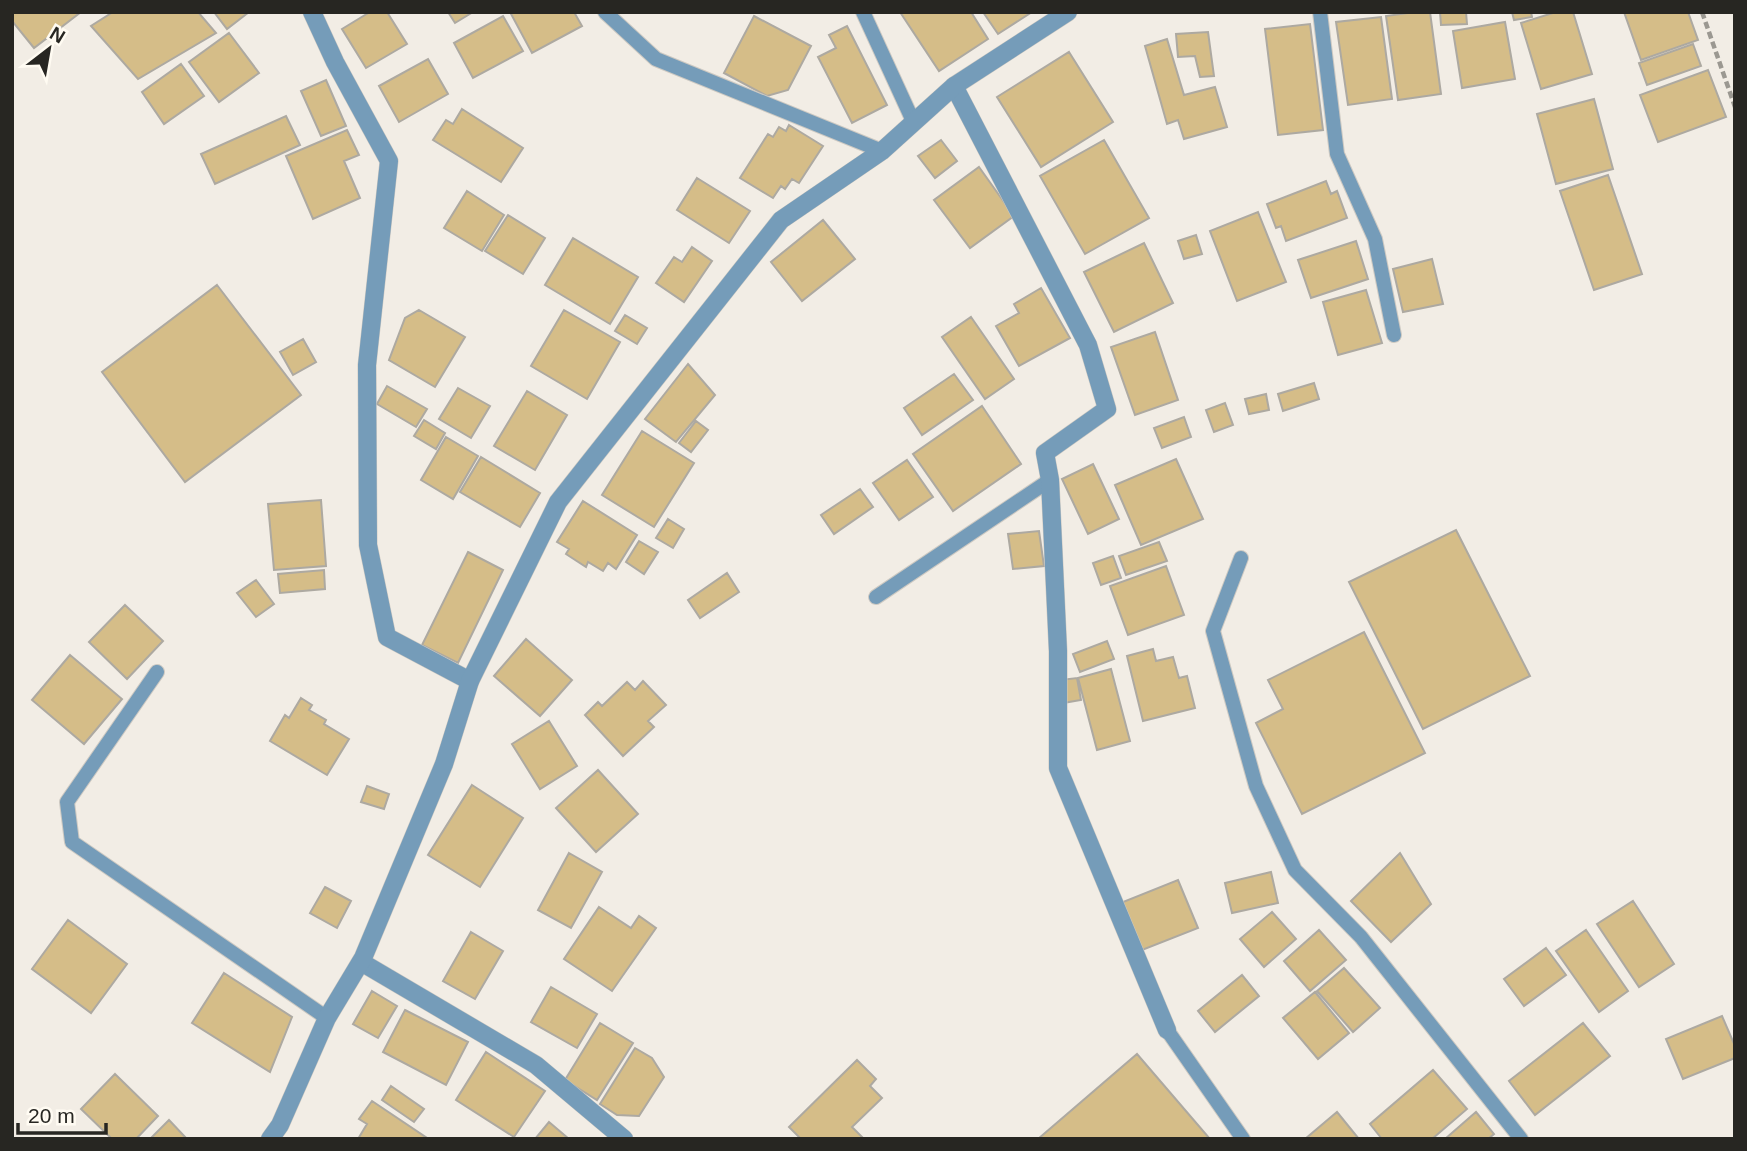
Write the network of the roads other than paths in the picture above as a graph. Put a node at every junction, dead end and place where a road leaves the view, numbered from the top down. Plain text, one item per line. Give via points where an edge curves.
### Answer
1 (312, 12) edge
2 (605, 12) edge
3 (863, 12) edge
4 (1068, 12) edge
5 (1320, 12) edge
6 (954, 86) junction
7 (913, 121) junction
8 (882, 151) junction
9 (1394, 334) dead end
10 (1050, 480) junction
11 (1241, 558) dead end
12 (876, 597) dead end
13 (157, 672) dead end
14 (470, 681) junction
15 (360, 962) junction
16 (327, 1018) junction
17 (1167, 1030) joint
18 (270, 1139) edge
19 (624, 1139) edge
20 (1243, 1139) edge
21 (1521, 1139) edge

1 - 14 street via 388,161 367,365 368,545 387,637
2 - 8 lane via 656,59
3 - 7 lane
4 - 6 street
5 - 9 lane via 1337,154 1375,239
6 - 7 street
6 - 10 street via 1088,345 1107,410 1045,453
7 - 8 street
8 - 14 street via 782,220 558,502
10 - 12 lane
10 - 17 street via 1058,768
11 - 21 lane via 1213,631 1256,786 1295,870 1362,937
13 - 16 lane via 67,802 72,842
14 - 15 street via 444,764
15 - 16 street
15 - 19 street via 536,1065
16 - 18 street
17 - 20 lane

